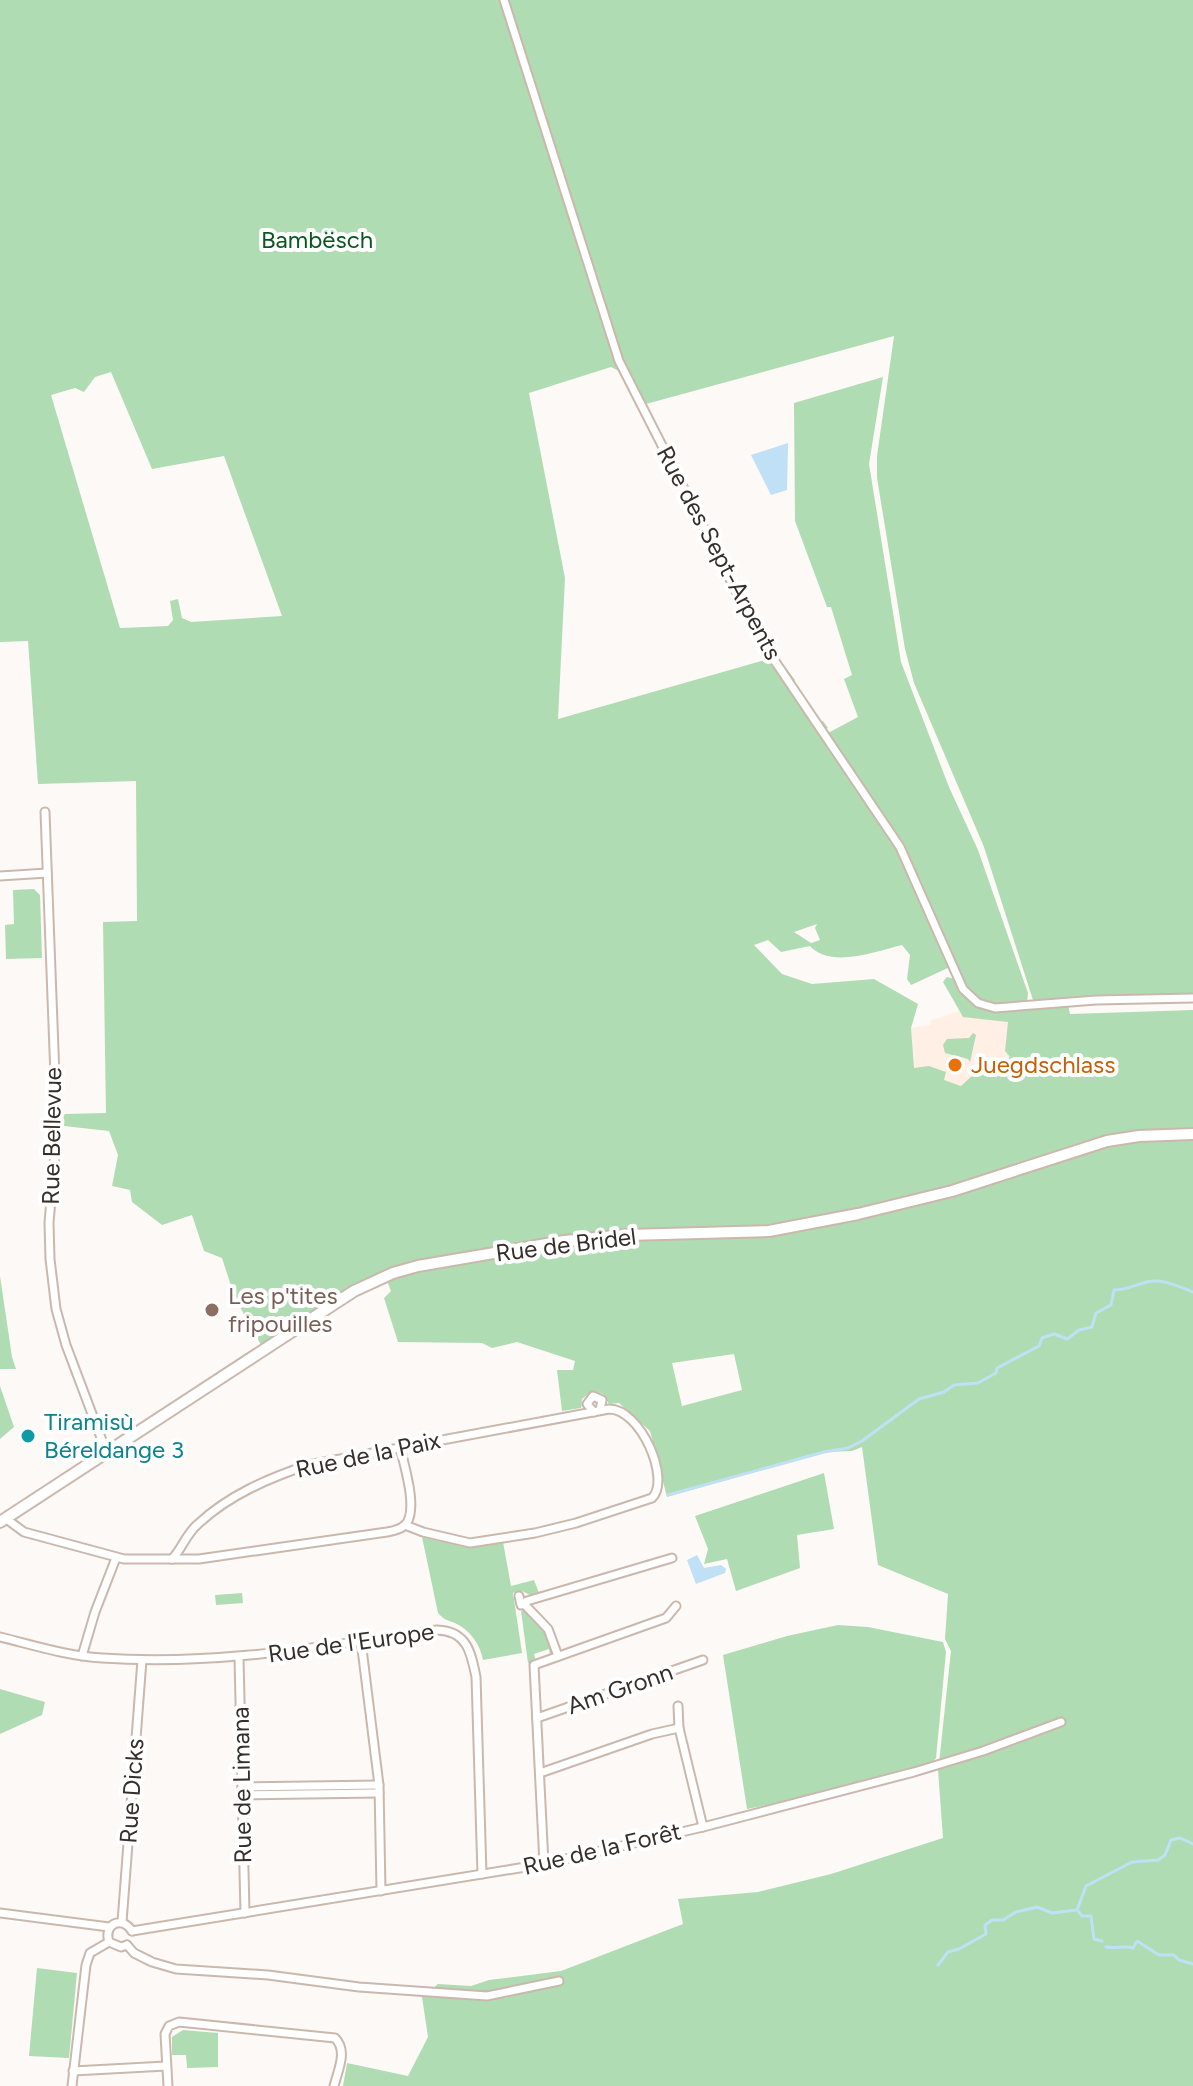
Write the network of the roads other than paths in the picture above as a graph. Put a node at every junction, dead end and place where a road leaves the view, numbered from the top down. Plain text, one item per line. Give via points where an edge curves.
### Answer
1 (504, 0) edge
2 (45, 812) dead end
3 (47, 873) junction
4 (0, 876) edge
5 (1193, 998) edge
6 (1193, 1134) edge
7 (400, 1447) junction
8 (106, 1451) junction
9 (3, 1520) edge
10 (405, 1525) junction
11 (116, 1558) junction
12 (672, 1558) dead end
13 (172, 1559) junction
14 (676, 1606) dead end
15 (0, 1637) edge
16 (361, 1641) junction
17 (82, 1656) junction
18 (558, 1656) junction
19 (239, 1658) junction
20 (142, 1660) junction
21 (703, 1660) dead end
22 (678, 1706) dead end
23 (537, 1718) junction
24 (1061, 1722) dead end
25 (679, 1728) junction
26 (540, 1773) junction
27 (379, 1789) junction
28 (242, 1791) junction
29 (703, 1827) junction
30 (544, 1864) junction
31 (482, 1874) junction
32 (381, 1891) junction
33 (0, 1913) edge
34 (245, 1913) junction
35 (122, 1922) junction
36 (109, 1927) junction
37 (132, 1931) junction
38 (109, 1942) junction
39 (127, 1945) junction
40 (559, 1981) dead end
41 (166, 2066) junction
42 (73, 2071) junction
43 (72, 2086) edge
44 (168, 2086) edge
45 (334, 2086) edge

1 - 5 street, Rue des Sept-Arpents via 619,361 762,642 900,847 963,989 978,1003 995,1008
2 - 3 street, Rue Bellevue
3 - 4 street
3 - 8 street, Rue Bellevue via 57,1130 50,1259 66,1345
6 - 8 main road, Rue de Bridel via 1107,1141 912,1202 769,1231 564,1241 393,1273 354,1291
7 - 10 street via 411,1504
7 - 10 street, Rue de la Paix via 617,1409 645,1434 659,1485 652,1498 563,1526 470,1543
7 - 13 street, Rue de la Paix via 308,1465 254,1486 198,1524
8 - 9 main road, Rue de Bridel
9 - 11 street via 24,1532
10 - 13 street via 387,1532
11 - 13 street
11 - 17 street
12 - 18 street via 521,1600 548,1629
14 - 18 street, Am Gronn via 666,1618
15 - 17 street, Rue de l'Europe
16 - 19 street, Rue de l'Europe
16 - 27 street
16 - 31 street, Rue de l'Europe via 449,1631 469,1647 479,1719
17 - 20 street, Rue de l'Europe
18 - 23 street, Am Gronn via 534,1665
19 - 20 street, Rue de l'Europe
19 - 28 street, Rue de Limana
20 - 35 street, Rue Dicks
21 - 23 street, Am Gronn
22 - 25 street
23 - 26 street, Am Gronn
24 - 29 street, Rue de la Forêt via 937,1766
25 - 26 street
25 - 29 street
26 - 30 street, Am Gronn
27 - 28 street
27 - 32 street
28 - 34 street, Rue de Limana
29 - 30 street, Rue de la Forêt
30 - 31 street, Rue de la Forêt
31 - 32 street, Rue de la Forêt
32 - 34 street, Rue de la Forêt
33 - 36 street
34 - 37 street, Rue de la Forêt
35 - 36 street
35 - 37 street
36 - 38 street
37 - 39 street
38 - 39 street
38 - 42 street via 90,1953 86,1965
39 - 40 street via 152,1962 176,1969 359,1987 487,1996
41 - 42 street
41 - 44 street
41 - 45 street via 165,2034 179,2022 329,2036 340,2042 342,2052
42 - 43 street

